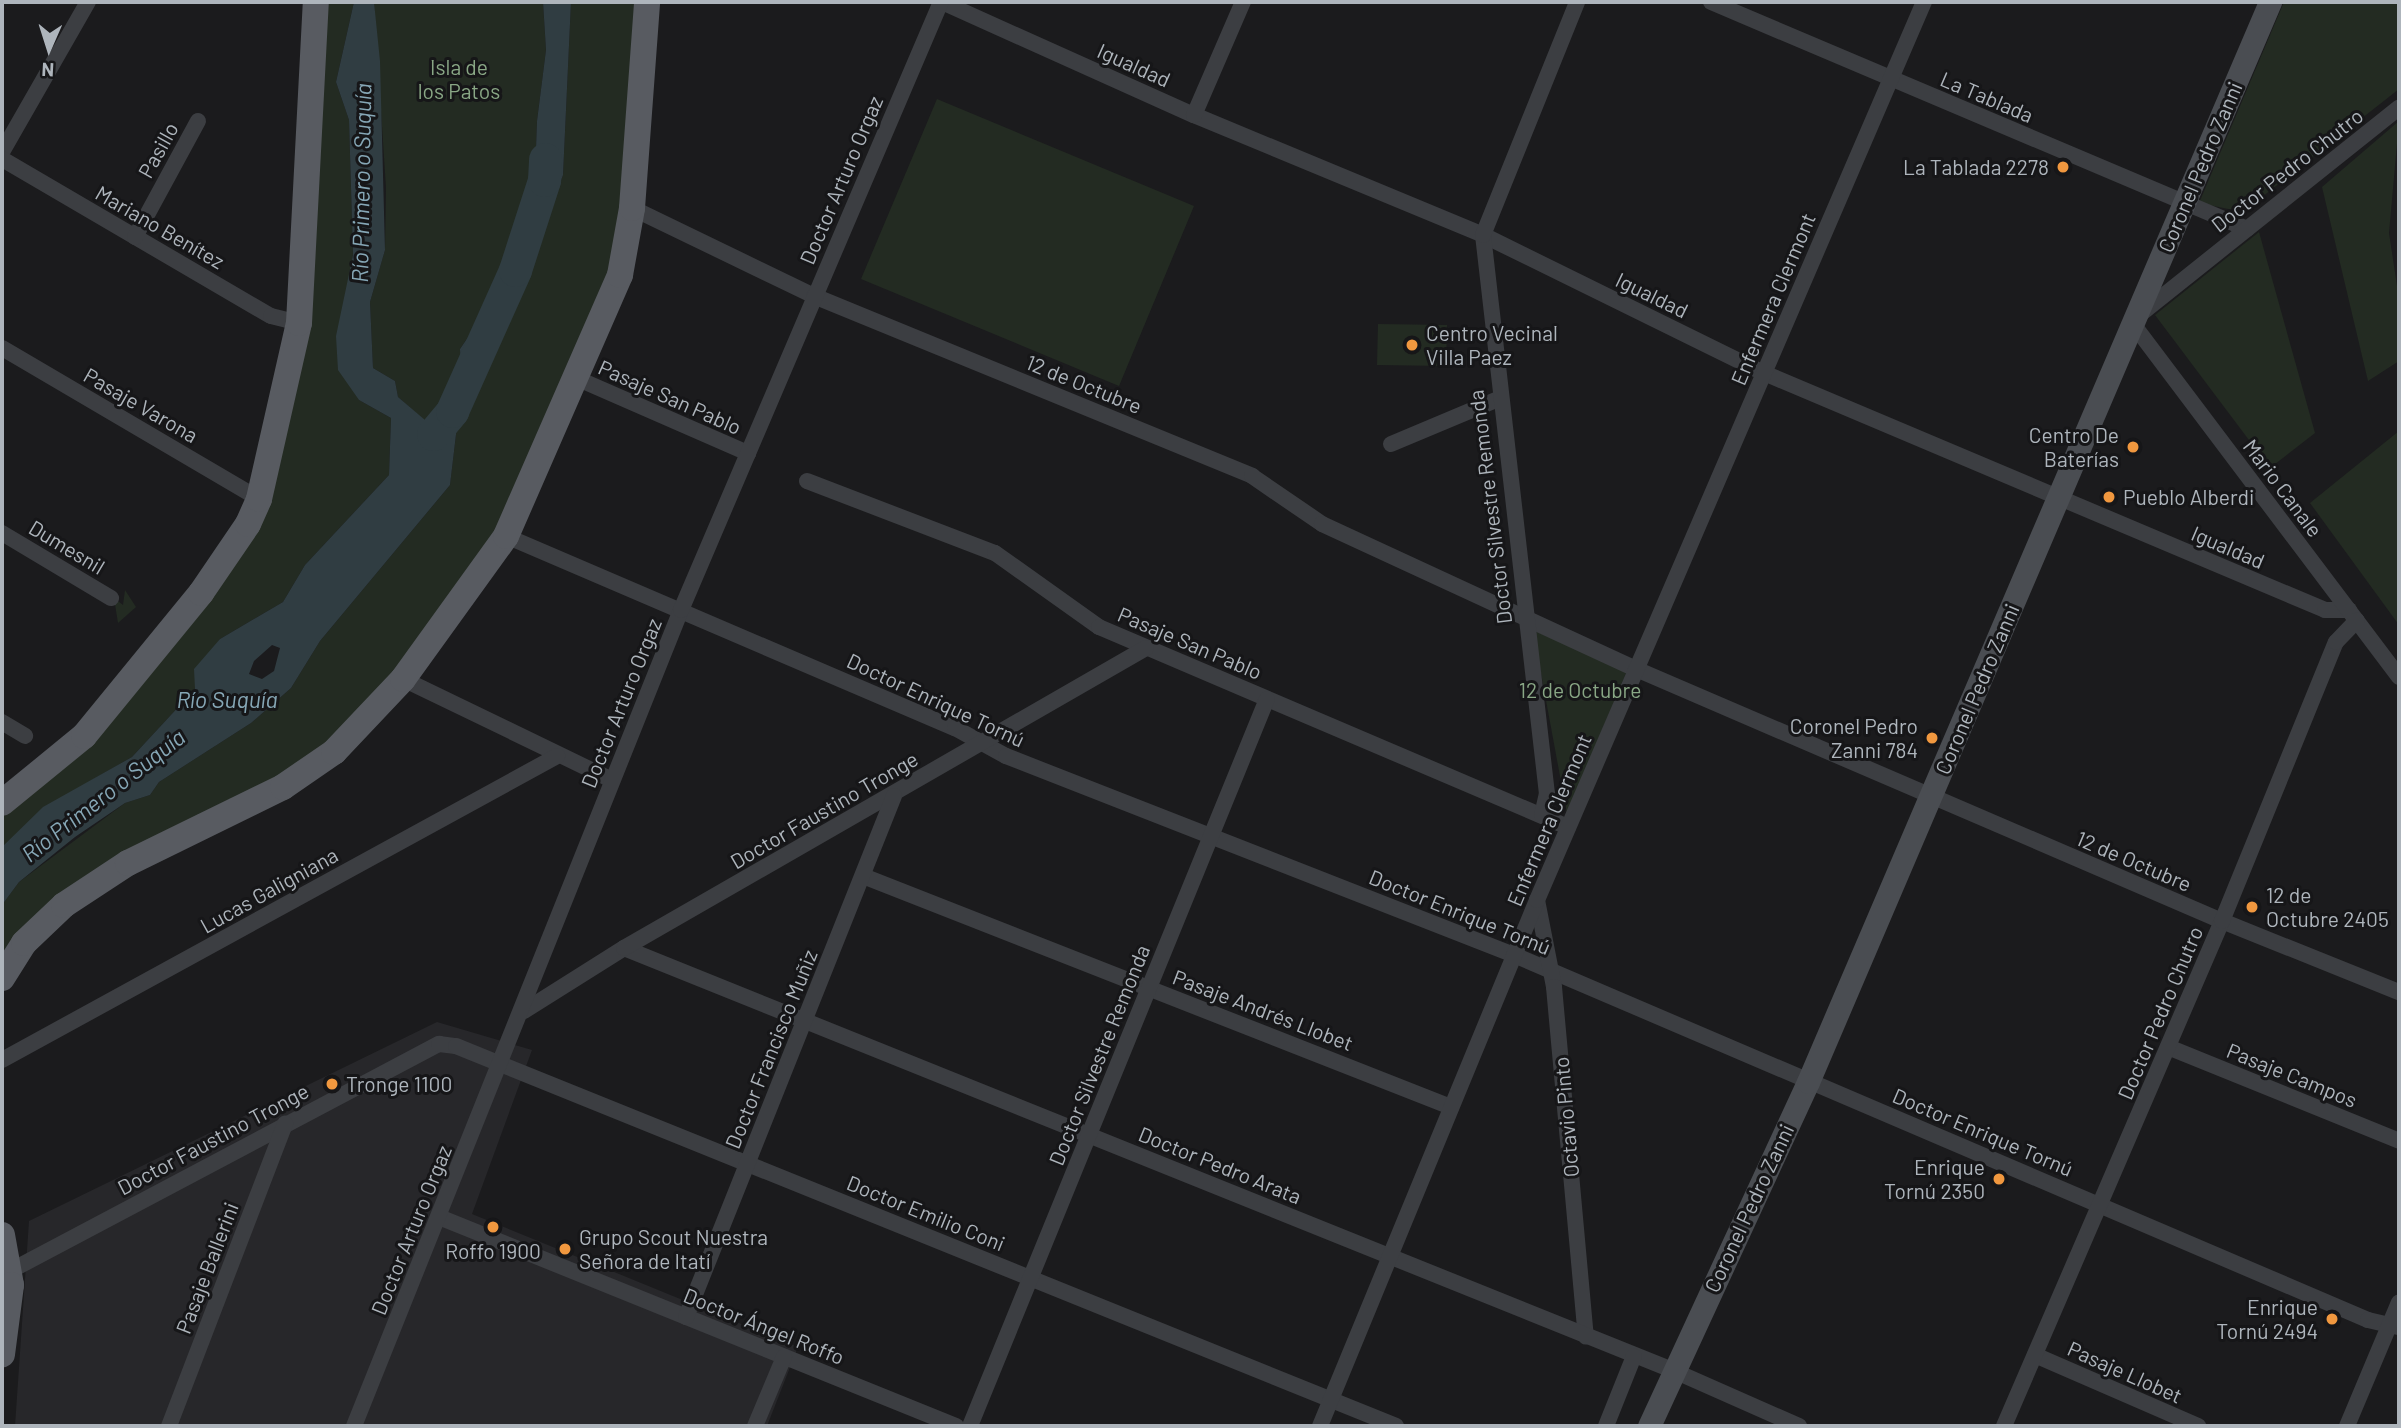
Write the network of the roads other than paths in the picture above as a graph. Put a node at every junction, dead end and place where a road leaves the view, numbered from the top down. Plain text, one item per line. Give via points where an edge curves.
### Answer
1 (88, 2) edge
2 (316, 2) edge
3 (647, 2) edge
4 (941, 2) edge
5 (1243, 2) edge
6 (1577, 2) edge
7 (1711, 2) edge
8 (1924, 2) edge
9 (2270, 2) edge
10 (1890, 79) junction
11 (2399, 108) edge
12 (1194, 115) junction
13 (198, 121) dead end
14 (2, 152) edge
15 (2, 159) edge
16 (2185, 202) junction
17 (632, 208) junction
18 (2247, 229) junction
19 (1483, 235) junction
20 (135, 236) junction
21 (814, 296) junction
22 (2134, 321) junction
23 (299, 323) junction
24 (2, 348) edge
25 (1764, 373) junction
26 (576, 379) junction
27 (1498, 398) junction
28 (1391, 444) dead end
29 (748, 453) junction
30 (807, 481) dead end
31 (259, 499) junction
32 (2058, 499) junction
33 (2, 533) edge
34 (506, 536) junction
35 (111, 598) dead end
36 (681, 610) junction
37 (1523, 614) junction
38 (2353, 615) junction
39 (1146, 648) junction
40 (1636, 669) junction
41 (2399, 677) edge
42 (403, 679) junction
43 (1267, 699) junction
44 (2, 722) edge
45 (26, 736) dead end
46 (982, 743) junction
47 (557, 756) junction
48 (612, 780) junction
49 (894, 796) junction
50 (1930, 797) junction
51 (2, 803) edge
52 (1542, 815) junction
53 (1568, 827) junction
54 (1211, 837) junction
55 (863, 876) junction
56 (1537, 900) junction
57 (2222, 921) junction
58 (624, 948) junction
59 (1514, 955) junction
60 (1551, 971) junction
61 (2, 978) edge
62 (1149, 988) junction
63 (2399, 992) edge
64 (524, 1011) junction
65 (805, 1021) junction
66 (439, 1044) joint
67 (2168, 1047) junction
68 (2, 1060) edge
69 (502, 1063) junction
70 (1808, 1082) junction
71 (1451, 1107) junction
72 (285, 1124) junction
73 (1089, 1135) junction
74 (2399, 1142) edge
75 (748, 1163) junction
76 (2100, 1205) junction
77 (439, 1217) junction
78 (2, 1235) edge
79 (1390, 1257) junction
80 (8, 1272) junction
81 (1031, 1278) junction
82 (2399, 1301) edge
83 (686, 1317) junction
84 (2394, 1326) edge
85 (1587, 1337) junction
86 (2, 1354) edge
87 (2035, 1355) junction
88 (1634, 1356) junction
89 (784, 1357) junction
90 (1672, 1370) junction
91 (1331, 1400) junction
92 (1790, 1425) edge
93 (169, 1426) edge
94 (354, 1426) edge
95 (755, 1426) edge
96 (956, 1426) edge
97 (970, 1426) edge
98 (1320, 1426) edge
99 (1395, 1426) edge
100 (1606, 1426) edge
101 (1649, 1426) edge
102 (2004, 1426) edge
103 (2198, 1426) edge
104 (2347, 1426) edge

1 - 14 street
2 - 23 main road
3 - 17 main road
4 - 12 street, Igualdad
4 - 21 street, Doctor Arturo Orgaz
5 - 12 street
6 - 19 street, Doctor Silvestre Remonda
7 - 10 street, La Tablada
8 - 10 street, Enfermera Clermont
9 - 16 main road, Coronel Pedro Zanni
10 - 16 street, La Tablada
10 - 25 street, Enfermera Clermont
11 - 18 street, Doctor Pedro Chutro
12 - 19 street, Igualdad
13 - 20 street, Pasillo
15 - 20 street, Mariano Benítez
16 - 18 street, La Tablada
16 - 22 main road, Coronel Pedro Zanni
17 - 21 street, 12 de Octubre
17 - 26 main road via 620,275
18 - 22 street, Doctor Pedro Chutro
19 - 25 street, Igualdad
19 - 27 street, Doctor Silvestre Remonda
20 - 23 street, Mariano Benítez via 271,316
21 - 29 street, Doctor Arturo Orgaz
21 - 37 street, 12 de Octubre via 1252,476 1322,524
22 - 32 main road, Coronel Pedro Zanni
22 - 38 street, Mario Canale
23 - 31 main road
24 - 31 street, Pasaje Varona
25 - 32 street, Igualdad
25 - 40 street, Enfermera Clermont
26 - 29 street, Pasaje San Pablo
26 - 34 main road
27 - 28 street
27 - 37 street, Doctor Silvestre Remonda
29 - 36 street, Doctor Arturo Orgaz
30 - 39 street, Pasaje San Pablo via 995,553 1074,612
31 - 51 main road via 248,524 201,593 85,736
32 - 38 street, Igualdad via 2325,610
32 - 50 main road, Coronel Pedro Zanni
33 - 35 street, Dumesnil
34 - 36 street, Doctor Enrique Tornú
34 - 42 main road
36 - 46 street, Doctor Enrique Tornú
36 - 48 street, Doctor Arturo Orgaz
37 - 40 street, 12 de Octubre
37 - 52 street, Doctor Silvestre Remonda via 1547,794
38 - 41 street, Mario Canale
38 - 57 street, Doctor Pedro Chutro via 2336,642
39 - 43 street, Pasaje San Pablo
39 - 46 street, Doctor Faustino Tronge
40 - 50 street, 12 de Octubre
40 - 53 street, Enfermera Clermont
42 - 47 street
42 - 61 main road via 381,706 314,768 128,863 64,905 24,943
43 - 52 street, Pasaje San Pablo
43 - 54 street, Doctor Silvestre Remonda
44 - 45 street
46 - 49 street, Doctor Faustino Tronge
46 - 54 street, Doctor Enrique Tornú
47 - 48 street
47 - 68 street, Lucas Galigniana
48 - 64 street, Doctor Arturo Orgaz
49 - 55 street, Doctor Francisco Muñiz
49 - 58 street, Doctor Faustino Tronge
50 - 57 street, 12 de Octubre
50 - 70 main road, Coronel Pedro Zanni
52 - 53 street, Pasaje San Pablo
53 - 56 street, Enfermera Clermont
54 - 59 street, Doctor Enrique Tornú
54 - 62 street, Doctor Silvestre Remonda
55 - 62 street, Pasaje Andrés Llobet
55 - 65 street, Doctor Francisco Muñiz
56 - 59 street, Enfermera Clermont
56 - 60 street, Octavio Pinto
57 - 63 street, 12 de Octubre
57 - 67 street, Doctor Pedro Chutro
58 - 64 street, Doctor Faustino Tronge
58 - 65 street, Doctor Pedro Arata
59 - 60 street, Doctor Enrique Tornú
59 - 71 street, Enfermera Clermont
60 - 70 street, Doctor Enrique Tornú
60 - 85 street, Octavio Pinto
62 - 71 street, Pasaje Andrés Llobet
62 - 73 street, Doctor Silvestre Remonda
64 - 69 street, Doctor Arturo Orgaz
65 - 73 street, Doctor Pedro Arata
65 - 75 street, Doctor Francisco Muñiz
66 - 69 street, Doctor Emilio Coni
66 - 72 street, Doctor Faustino Tronge
67 - 74 street, Pasaje Campos
67 - 76 street, Doctor Pedro Chutro
69 - 75 street, Doctor Emilio Coni
69 - 77 street, Doctor Arturo Orgaz
70 - 76 street, Doctor Enrique Tornú
70 - 90 main road, Coronel Pedro Zanni
71 - 79 street, Enfermera Clermont
72 - 80 street, Doctor Faustino Tronge
72 - 93 street, Pasaje Ballerini
73 - 79 street, Doctor Pedro Arata
73 - 81 street, Doctor Silvestre Remonda
75 - 81 street, Doctor Emilio Coni
75 - 83 street, Doctor Francisco Muñiz
76 - 84 street, Doctor Enrique Tornú
76 - 87 street, Doctor Pedro Chutro
77 - 83 street, Doctor Ángel Roffo
77 - 94 street, Doctor Arturo Orgaz
78 - 80 main road
79 - 85 street, Doctor Pedro Arata
79 - 91 street, Enfermera Clermont
80 - 86 main road via 10,1298
81 - 91 street, Doctor Emilio Coni
81 - 97 street, Doctor Silvestre Remonda
82 - 84 street
83 - 89 street, Doctor Ángel Roffo
84 - 104 street
85 - 88 street, Doctor Pedro Arata
87 - 102 street, Doctor Pedro Chutro
87 - 103 street, Pasaje Llobet
88 - 90 street, Doctor Pedro Arata
88 - 100 street
89 - 95 street
89 - 96 street, Doctor Ángel Roffo
90 - 92 street, Doctor Pedro Arata
90 - 101 main road
91 - 98 street, Enfermera Clermont
91 - 99 street, Doctor Emilio Coni

